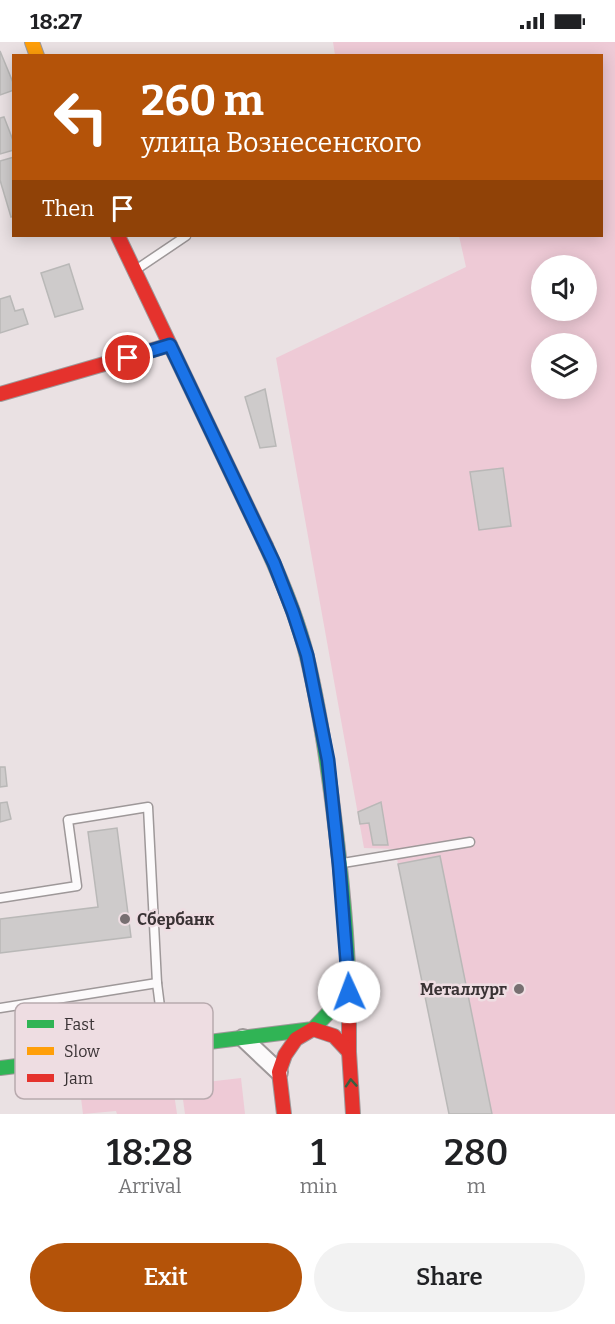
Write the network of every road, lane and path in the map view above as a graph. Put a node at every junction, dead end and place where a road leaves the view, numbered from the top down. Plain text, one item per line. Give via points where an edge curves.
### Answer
1 (118, 237) edge
2 (185, 237) edge
3 (135, 271) junction
4 (170, 345) junction
5 (0, 394) edge
6 (470, 842) dead end
7 (339, 864) junction
8 (0, 898) edge
9 (349, 978) junction
10 (157, 983) junction
11 (31, 1003) edge
12 (160, 1003) edge
13 (15, 1006) edge
14 (0, 1008) edge
15 (313, 1029) junction
16 (243, 1038) junction
17 (213, 1041) edge
18 (349, 1052) junction
19 (15, 1066) edge
20 (0, 1068) edge
21 (279, 1072) junction
22 (284, 1114) edge
23 (353, 1114) edge

1 - 3 street
2 - 3 lane
3 - 4 street
4 - 5 street
4 - 7 street via 274,563 293,612 307,655 328,760
6 - 7 lane
7 - 9 street
8 - 10 lane via 77,886 68,820 148,807
9 - 15 street via 332,1009
9 - 18 street
10 - 11 lane
10 - 12 lane
13 - 14 lane
15 - 16 street
15 - 18 street via 334,1036
15 - 21 street via 296,1039
16 - 17 street
16 - 21 street
23 -> 18 street
19 - 20 street
21 - 22 street

